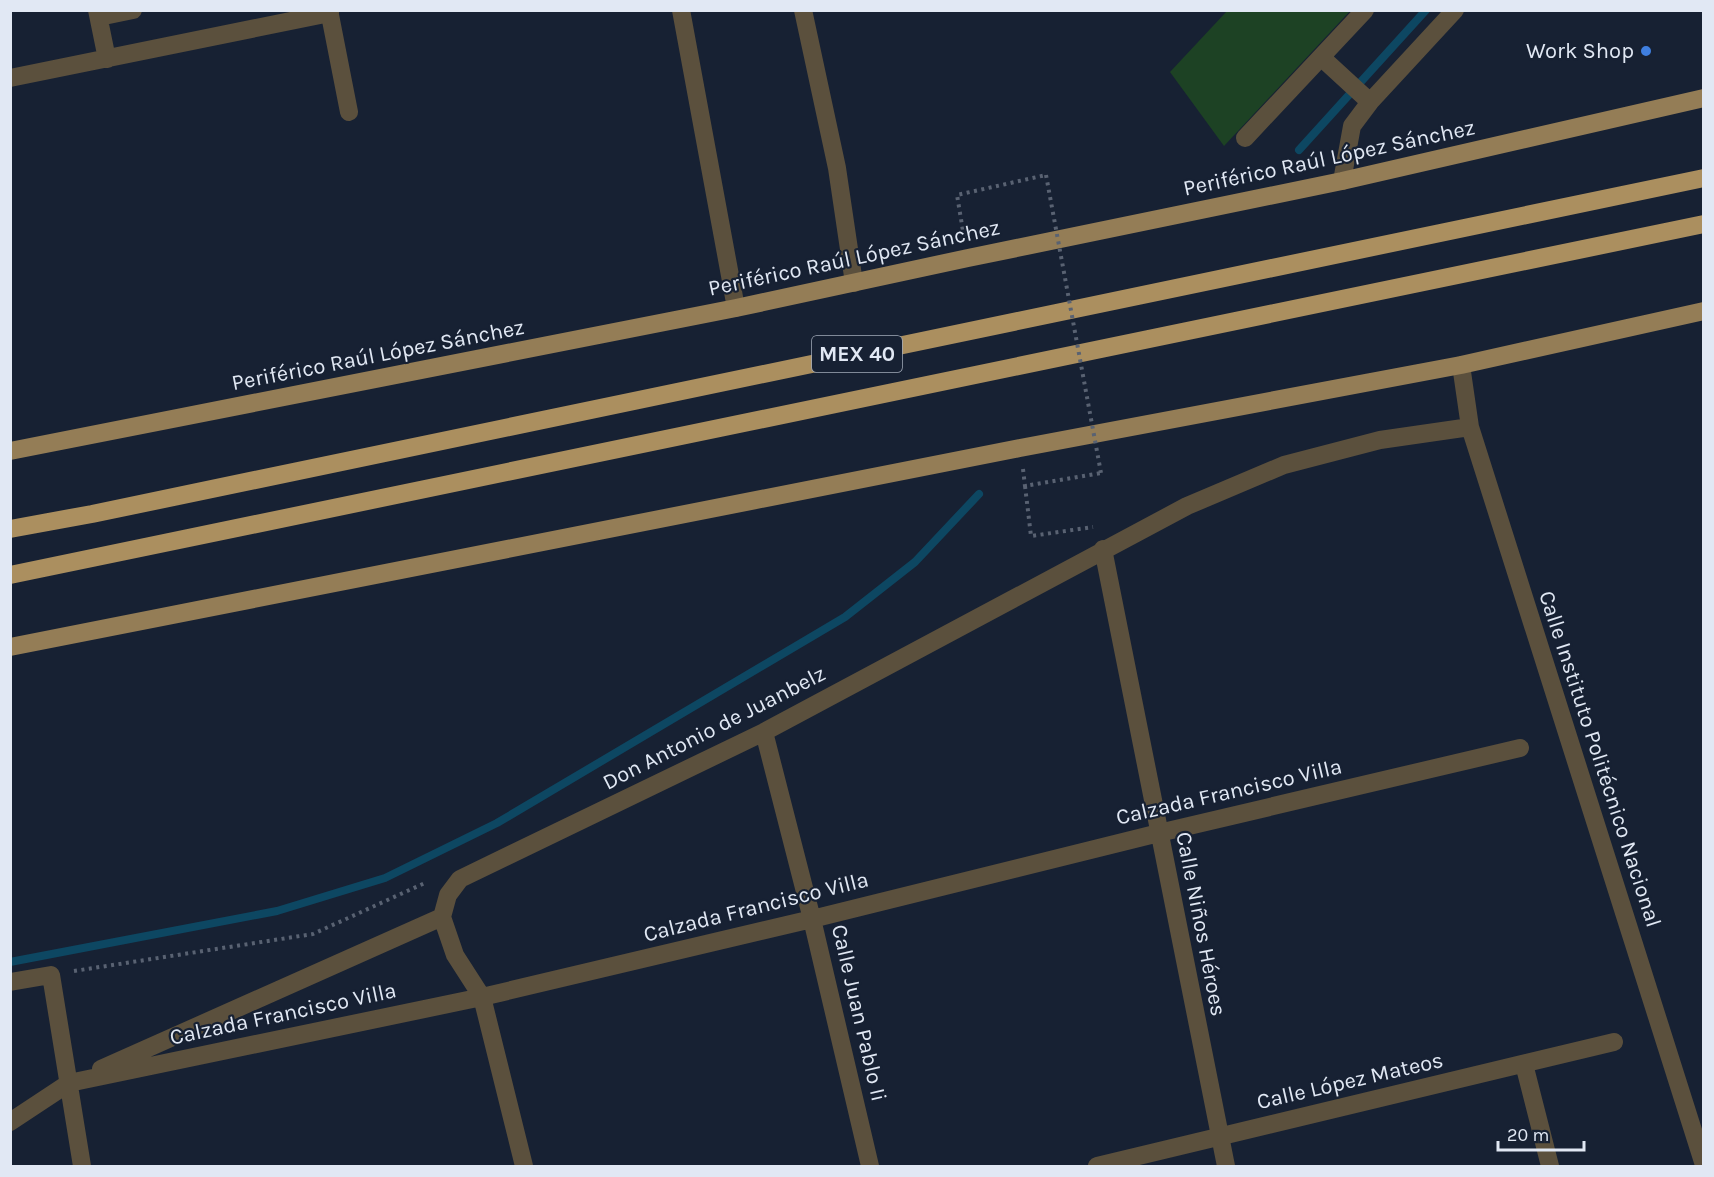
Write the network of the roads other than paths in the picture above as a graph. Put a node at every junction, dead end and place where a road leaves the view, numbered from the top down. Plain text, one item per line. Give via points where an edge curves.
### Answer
1 (133, 10) edge
2 (681, 10) edge
3 (803, 10) edge
4 (1365, 10) edge
5 (1455, 10) edge
6 (330, 12) edge
7 (98, 14) edge
8 (107, 59) junction
9 (1327, 62) junction
10 (10, 78) edge
11 (1365, 97) junction
12 (1704, 98) edge
13 (349, 112) dead end
14 (1245, 138) dead end
15 (1704, 178) edge
16 (1342, 181) junction
17 (1704, 224) edge
18 (854, 283) junction
19 (736, 308) junction
20 (1704, 311) edge
21 (1461, 365) junction
22 (1470, 427) junction
23 (10, 451) edge
24 (10, 529) edge
25 (1103, 549) junction
26 (10, 575) edge
27 (10, 647) edge
28 (764, 732) junction
29 (1520, 748) dead end
30 (1159, 833) junction
31 (442, 917) junction
32 (812, 919) junction
33 (10, 982) edge
34 (482, 997) junction
35 (1614, 1042) dead end
36 (1524, 1064) junction
37 (69, 1083) junction
38 (10, 1122) edge
39 (1219, 1137) junction
40 (1704, 1165) edge
41 (82, 1167) edge
42 (524, 1167) edge
43 (870, 1167) edge
44 (1097, 1167) edge
45 (1226, 1167) edge
46 (1550, 1167) edge

1 - 7 street
2 - 19 street
3 - 18 street via 837,168
4 - 9 street
5 - 11 street
6 - 8 street
6 - 13 street
7 - 8 street
8 - 10 street
9 - 11 street
9 - 14 street
11 - 16 street via 1352,126
12 - 16 main road, Periférico Raúl López Sánchez
15 - 24 highway, MEX 40
16 - 18 main road, Periférico Raúl López Sánchez
17 - 26 highway, MEX 40
18 - 19 main road, Periférico Raúl López Sánchez
19 - 23 main road, Periférico Raúl López Sánchez
20 - 21 main road
21 - 22 street, Calle Instituto Politécnico Nacional
21 - 27 main road
22 - 25 street, Don Antonio de Juanbelz via 1380,440 1284,465 1187,506
22 - 40 street, Calle Instituto Politécnico Nacional
25 - 28 street, Don Antonio de Juanbelz
25 - 30 street, Calle Niños Héroes
28 - 31 street, Don Antonio de Juanbelz via 460,879 448,895
28 - 32 street, Calle Juan Pablo Ii
29 - 30 street, Calzada Francisco Villa
30 - 32 street, Calzada Francisco Villa
30 - 39 street, Calle Niños Héroes
31 - 34 street via 455,955
31 - 37 street
32 - 34 street, Calzada Francisco Villa
32 - 43 street, Calle Juan Pablo Ii
33 - 37 street via 51,975
34 - 37 street, Calzada Francisco Villa
34 - 42 street
35 - 36 street, Calle López Mateos
36 - 39 street, Calle López Mateos
36 - 46 street
37 - 38 street, Calzada Francisco Villa
37 - 41 street
39 - 44 street, Calle López Mateos
39 - 45 street, Calle Niños Héroes

